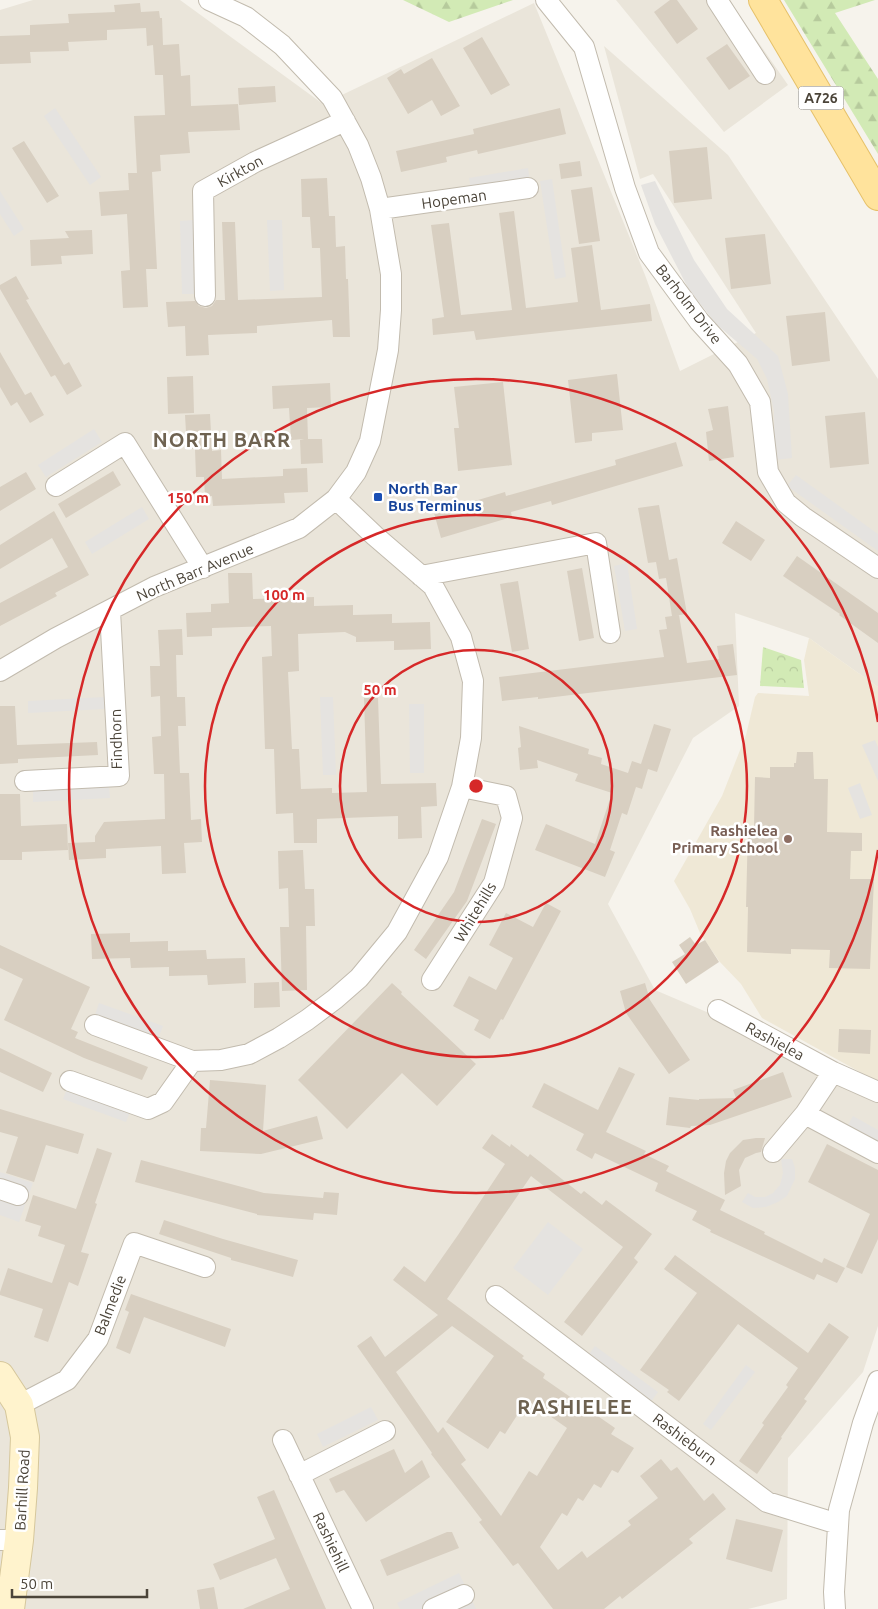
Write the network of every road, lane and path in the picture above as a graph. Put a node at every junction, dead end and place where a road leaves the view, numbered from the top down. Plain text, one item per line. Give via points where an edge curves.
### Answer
1 (209, 0) edge
2 (546, 0) edge
3 (717, 0) edge
4 (763, 0) edge
5 (765, 74) dead end
6 (345, 121) junction
7 (528, 188) dead end
8 (878, 196) edge
9 (380, 210) junction
10 (205, 296) dead end
11 (56, 486) dead end
12 (336, 499) junction
13 (204, 568) junction
14 (878, 568) edge
15 (422, 576) junction
16 (110, 611) junction
17 (610, 633) dead end
18 (0, 671) edge
19 (25, 781) dead end
20 (462, 787) junction
21 (432, 980) dead end
22 (718, 1010) dead end
23 (95, 1025) dead end
24 (192, 1062) junction
25 (833, 1072) junction
26 (70, 1081) dead end
27 (878, 1092) edge
28 (805, 1114) junction
29 (773, 1152) dead end
30 (878, 1153) edge
31 (205, 1267) dead end
32 (496, 1296) dead end
33 (0, 1376) edge
34 (878, 1381) edge
35 (19, 1405) junction
36 (385, 1431) dead end
37 (283, 1440) dead end
38 (299, 1475) junction
39 (838, 1524) junction
40 (9, 1540) edge
41 (464, 1595) dead end
42 (10, 1609) edge
43 (363, 1609) edge
44 (433, 1609) edge
45 (835, 1609) edge

1 - 6 street, North Barr Avenue via 246,17 282,45 332,98
2 - 14 street, Barholm Drive via 584,47 625,188 649,253 699,321 738,364 760,402 768,472 786,503
3 - 5 street
4 - 8 main road, A726
6 - 9 street, North Barr Avenue via 371,178
6 - 10 street, Kirkton via 255,162 203,191
7 - 9 street, Hopeman
9 - 12 street, North Barr Avenue via 392,274 388,350 370,441 356,472
11 - 13 street via 125,443
12 - 13 street, North Barr Avenue via 299,528
12 - 15 street
13 - 16 street, North Barr Avenue via 154,587
15 - 17 street via 596,543
15 - 20 street via 433,586 462,637 473,681 471,738
16 - 18 street, North Barr Avenue
16 - 19 street, Findhorn via 119,776
20 - 21 street, Whitehills via 506,796 512,818 494,883
20 - 24 street via 434,866 396,932 359,978 307,1020 249,1054
22 - 25 street, Rashielea
23 - 24 street
24 - 26 street via 163,1102 148,1109
25 - 27 street, Rashielea
25 - 28 street
28 - 29 street
28 - 30 street
31 - 35 street, Balmedie via 134,1242 98,1339 67,1380
32 - 39 street, Rashieburn via 767,1502
33 - 35 street, Barhill Road
34 - 39 street via 863,1423
35 - 40 street, Barhill Road via 25,1437 23,1488
36 - 38 street
37 - 38 street, Rashiehill
38 - 43 street, Rashiehill
39 - 45 street
40 - 42 street, Barhill Road
41 - 44 street

